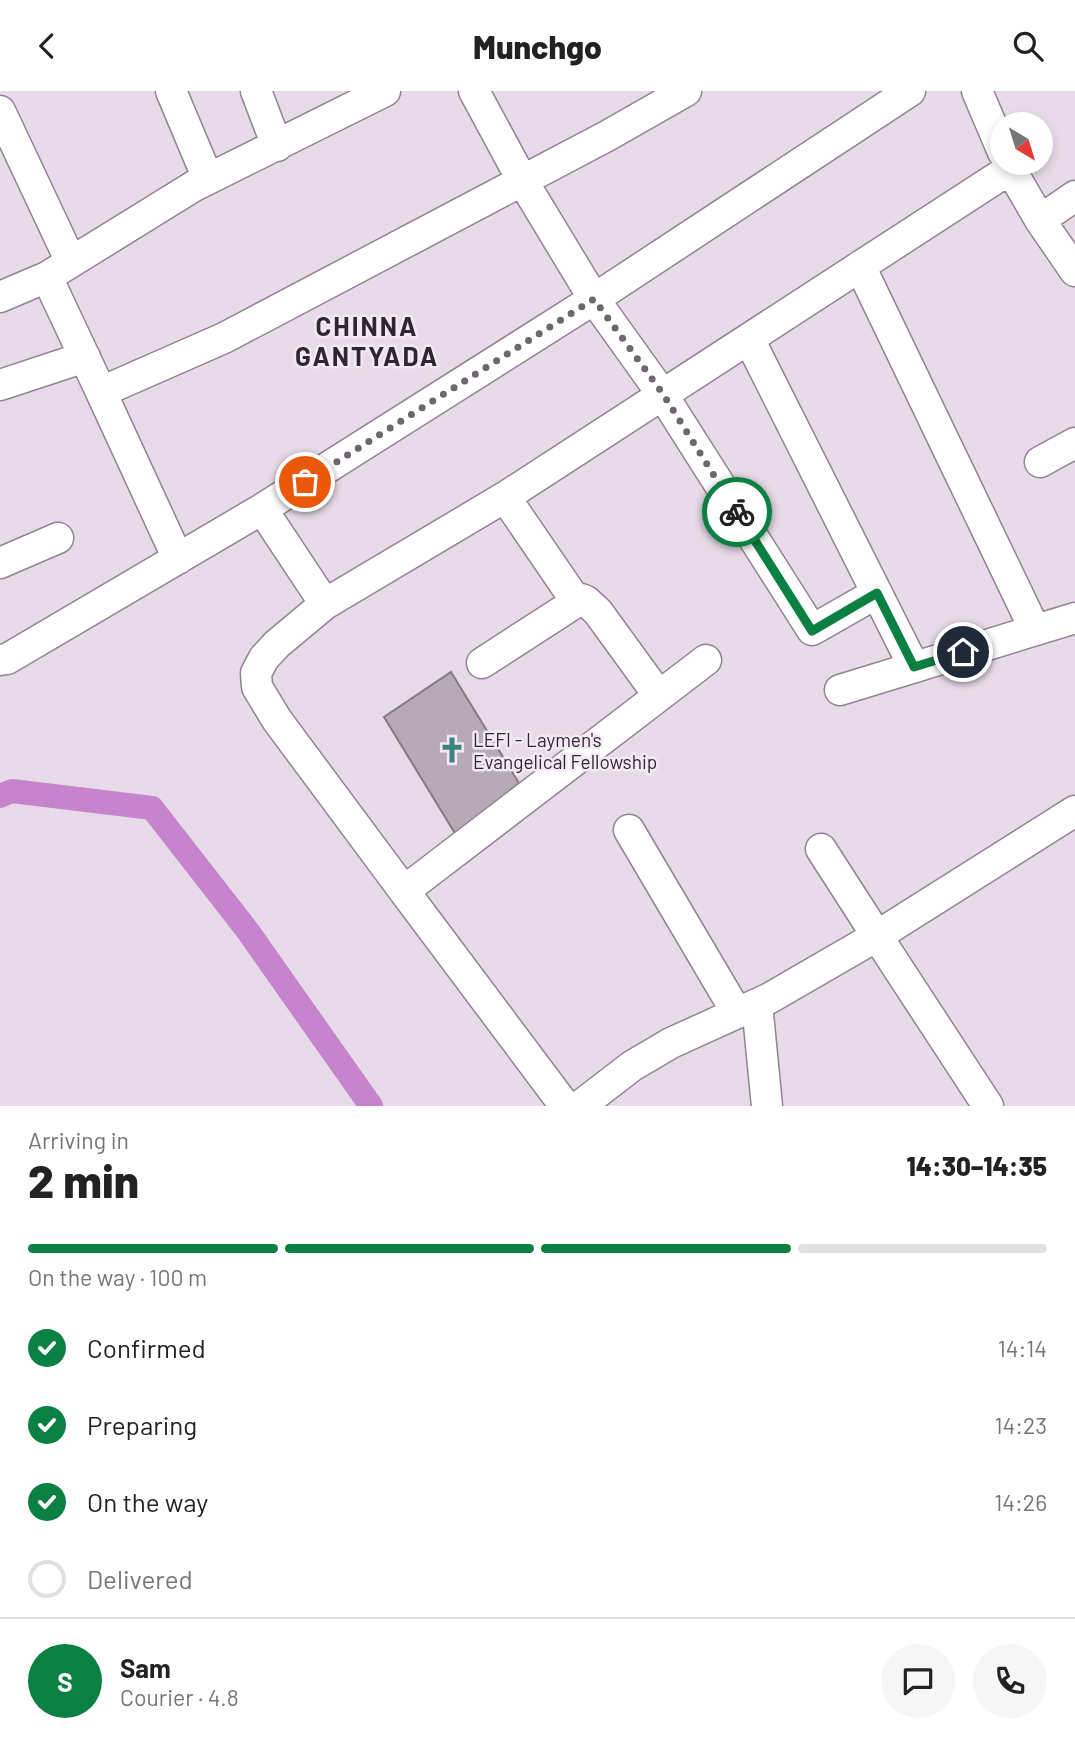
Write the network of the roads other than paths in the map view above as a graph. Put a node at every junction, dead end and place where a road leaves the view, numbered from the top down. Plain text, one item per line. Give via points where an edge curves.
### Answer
1 (171, 91) edge
2 (256, 91) edge
3 (385, 91) edge
4 (474, 91) edge
5 (686, 91) edge
6 (910, 91) edge
7 (977, 91) edge
8 (0, 111) edge
9 (990, 121) edge
10 (277, 146) junction
11 (990, 173) edge
12 (1015, 175) edge
13 (208, 179) junction
14 (522, 180) junction
15 (1075, 196) edge
16 (1040, 220) junction
17 (860, 266) junction
18 (59, 269) junction
19 (1075, 271) edge
20 (0, 297) edge
21 (594, 299) junction
22 (749, 339) junction
23 (85, 357) junction
24 (0, 385) edge
25 (101, 392) junction
26 (663, 394) junction
27 (1075, 443) edge
28 (1040, 462) dead end
29 (505, 496) junction
30 (262, 509) junction
31 (58, 538) dead end
32 (178, 559) junction
33 (0, 563) edge
34 (877, 593) junction
35 (576, 601) junction
36 (325, 604) junction
37 (1075, 618) edge
38 (1035, 630) junction
39 (0, 660) edge
40 (706, 660) dead end
41 (482, 663) dead end
42 (914, 667) junction
43 (840, 690) dead end
44 (659, 695) junction
45 (1075, 811) edge
46 (629, 830) dead end
47 (821, 849) dead end
48 (404, 891) junction
49 (877, 936) junction
50 (747, 1009) junction
51 (565, 1106) edge
52 (580, 1106) edge
53 (767, 1106) edge
54 (988, 1106) edge

1 - 13 street
2 - 10 street
3 - 10 street
4 - 14 street
5 - 14 street
6 - 21 street
7 - 9 street
8 - 18 street
10 - 13 street
11 - 17 street
12 - 16 street
13 - 18 street
14 - 21 street
14 - 25 street via 224,338
15 - 16 street
16 - 19 street
17 - 22 street
17 - 38 street
18 - 20 street
18 - 23 street
21 - 26 street
21 - 30 street
22 - 26 street
22 - 34 street
23 - 24 street
23 - 25 street
25 - 32 street
26 - 29 street
26 - 34 street via 812,631
27 - 28 street
29 - 35 street
29 - 36 street
30 - 32 street
30 - 36 street
31 - 33 street
32 - 39 street
34 - 42 street
35 - 41 street
35 - 44 street via 586,601 598,612
36 - 48 street via 264,658 256,674 257,687
37 - 38 street
38 - 42 street
40 - 44 street
42 - 43 street
44 - 48 street
45 - 49 street
46 - 50 street
47 - 49 street
48 - 51 street
49 - 50 street
49 - 54 street
50 - 52 street via 632,1066
50 - 53 street

